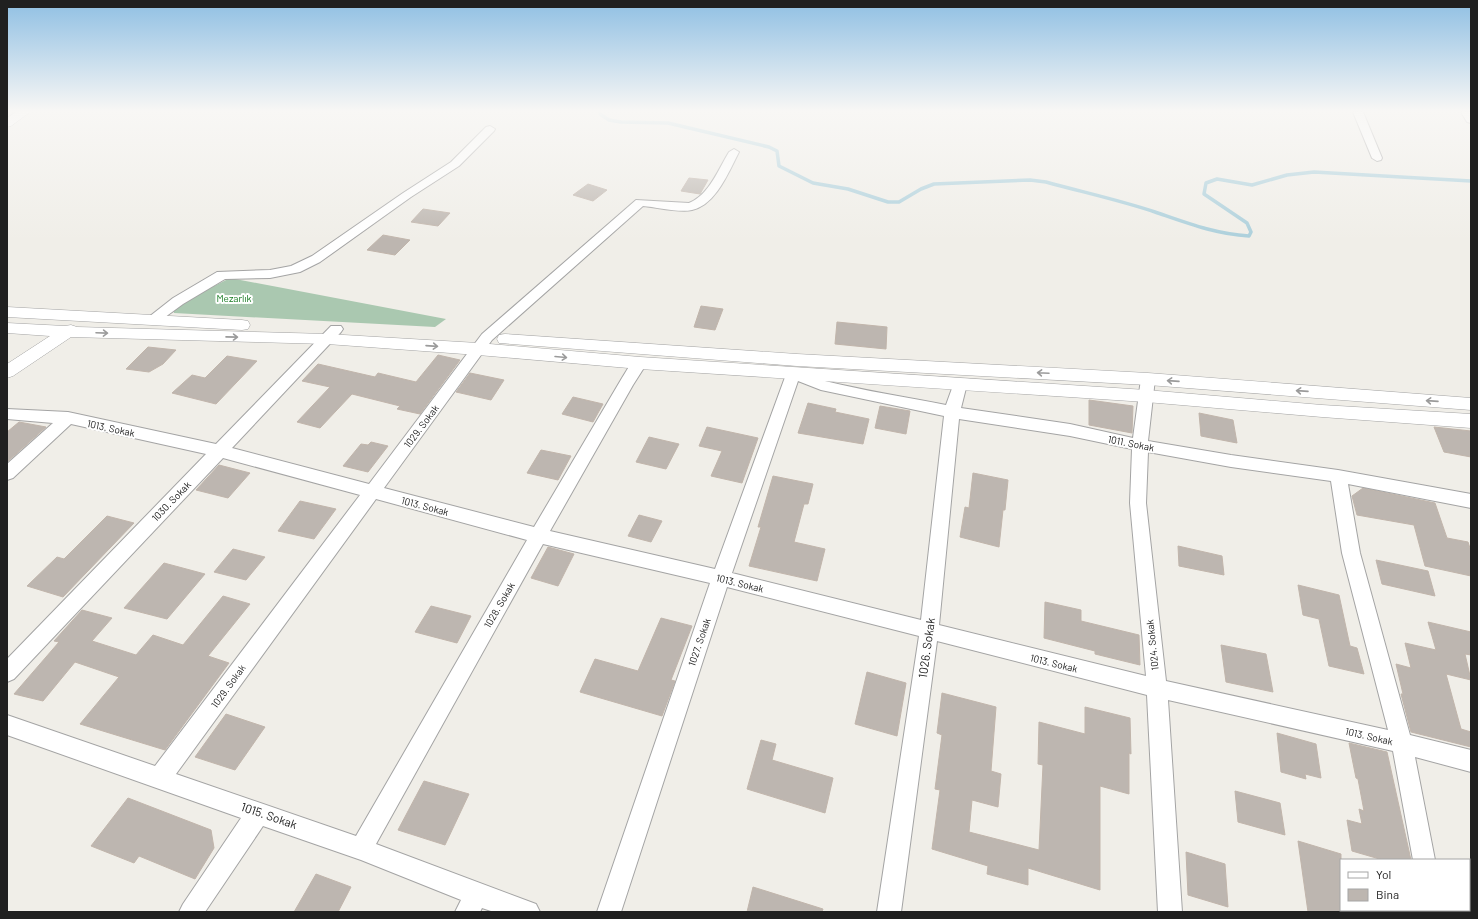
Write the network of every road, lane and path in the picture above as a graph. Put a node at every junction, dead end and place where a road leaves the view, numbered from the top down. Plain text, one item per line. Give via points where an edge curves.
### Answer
1 (464, 155) edge
2 (732, 155) edge
3 (1376, 155) edge
4 (1377, 158) dead end
5 (7, 312) edge
6 (92, 316) junction
7 (152, 320) junction
8 (7, 328) edge
9 (68, 332) junction
10 (332, 334) junction
11 (483, 343) junction
12 (640, 364) junction
13 (7, 372) edge
14 (793, 373) junction
15 (960, 384) junction
16 (1147, 388) junction
17 (1471, 404) edge
18 (952, 412) junction
19 (7, 414) edge
20 (68, 418) junction
21 (1471, 421) edge
22 (1140, 445) junction
23 (219, 451) junction
24 (7, 474) edge
25 (1338, 476) junction
26 (372, 492) junction
27 (1471, 502) edge
28 (540, 536) junction
29 (720, 578) junction
30 (930, 632) junction
31 (7, 673) edge
32 (1157, 688) junction
33 (7, 725) edge
34 (1402, 743) junction
35 (1471, 761) edge
36 (160, 778) junction
37 (258, 813) junction
38 (362, 849) junction
39 (1424, 859) edge
40 (472, 903) edge
41 (191, 912) edge
42 (528, 912) edge
43 (609, 912) edge
44 (889, 912) edge
45 (1170, 912) edge

1 - 7 street via 455,164 316,260 283,272 222,275
2 - 11 street, 1029. Sokak via 705,199 690,207 640,202
3 - 4 street
5 - 6 street
6 - 7 street
6 - 9 street
7 - 10 street
8 - 9 street
9 -> 10 street
9 - 13 street
10 - 11 street
10 - 23 street, 1030. Sokak
11 -> 12 street
16 -> 11 street via 797,360
11 - 26 street, 1029. Sokak
12 - 14 street
12 - 28 street, 1028. Sokak via 627,382
14 - 15 street
14 - 18 street, 1011. Sokak via 821,385
14 - 29 street, 1027. Sokak
15 - 16 street
15 - 18 street, 1026. Sokak
17 -> 16 street
16 - 21 street
16 - 22 street, 1024. Sokak
18 - 22 street, 1011. Sokak via 1070,430
18 - 30 street, 1026. Sokak
19 - 20 street, 1013. Sokak
20 - 23 street, 1013. Sokak
20 - 24 street
22 - 25 street, 1011. Sokak
22 - 32 street, 1024. Sokak via 1138,503
23 - 26 street, 1013. Sokak
23 - 31 street, 1030. Sokak
25 - 27 street, 1011. Sokak
25 - 34 street via 1351,553
26 - 28 street, 1013. Sokak
26 - 36 street, 1029. Sokak
28 - 29 street, 1013. Sokak
28 - 38 street, 1028. Sokak via 489,621
29 - 30 street, 1013. Sokak
29 - 43 street, 1027. Sokak
30 - 32 street, 1013. Sokak
30 - 44 street, 1026. Sokak
32 - 34 street, 1013. Sokak
32 - 45 street, 1024. Sokak
33 - 36 street, 1015. Sokak
34 - 35 street, 1013. Sokak
34 - 39 street
36 - 37 street, 1015. Sokak
37 - 38 street, 1015. Sokak
37 - 41 street
38 - 40 street, 1015. Sokak
40 - 42 street, 1015. Sokak

